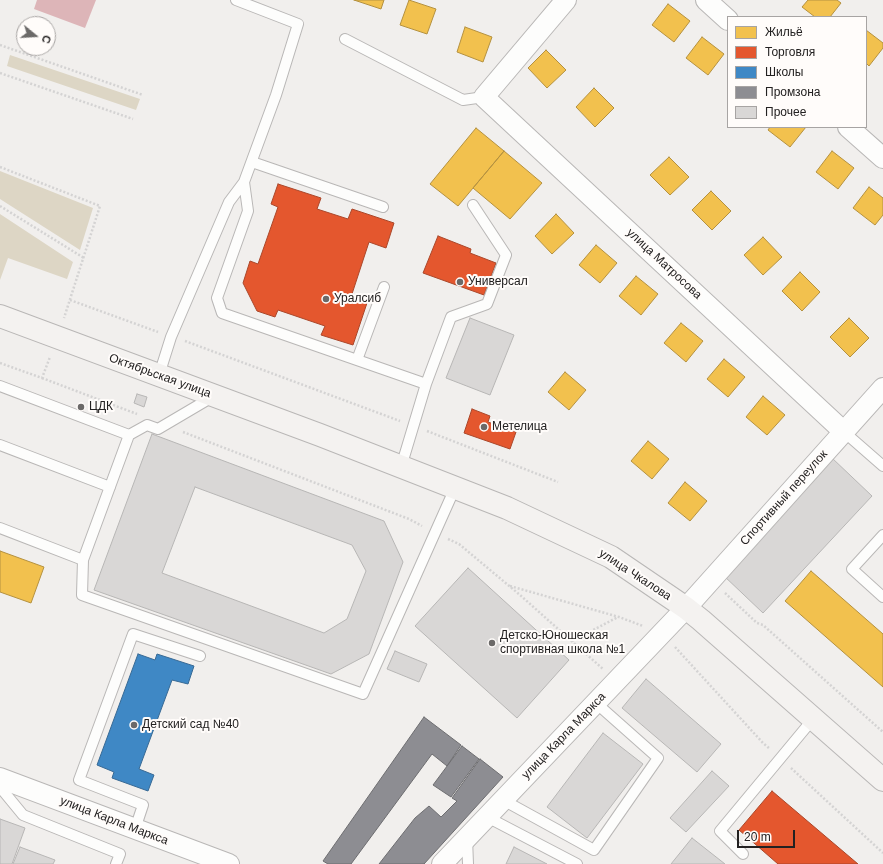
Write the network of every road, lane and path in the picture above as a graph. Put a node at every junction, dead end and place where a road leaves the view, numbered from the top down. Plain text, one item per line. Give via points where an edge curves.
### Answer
1 (236, 0) edge
2 (566, 0) edge
3 (706, 0) edge
4 (727, 19) edge
5 (345, 38) dead end
6 (0, 45) edge
7 (0, 73) edge
8 (143, 95) dead end
9 (484, 97) junction
10 (133, 119) dead end
11 (849, 128) edge
12 (883, 158) edge
13 (252, 162) junction
14 (0, 166) edge
15 (244, 182) junction
16 (473, 205) dead end
17 (0, 206) edge
18 (383, 207) dead end
19 (84, 258) junction
20 (75, 286) dead end
21 (384, 287) dead end
22 (70, 300) dead end
23 (0, 316) edge
24 (171, 337) junction
25 (357, 360) junction
26 (159, 375) junction
27 (42, 378) dead end
28 (426, 384) junction
29 (0, 386) edge
30 (883, 388) edge
31 (214, 396) junction
32 (165, 425) junction
33 (414, 426) junction
34 (843, 431) junction
35 (129, 435) junction
36 (320, 435) joint
37 (0, 445) edge
38 (883, 466) edge
39 (401, 467) junction
40 (558, 482) dead end
41 (110, 487) junction
42 (455, 488) junction
43 (0, 528) edge
44 (435, 532) junction
45 (883, 534) edge
46 (83, 560) junction
47 (508, 585) junction
48 (724, 592) dead end
49 (883, 596) edge
50 (686, 608) junction
51 (619, 617) junction
52 (662, 633) junction
53 (572, 641) junction
54 (200, 656) dead end
55 (617, 681) junction
56 (596, 703) junction
57 (813, 719) junction
58 (883, 732) edge
59 (780, 758) junction
60 (0, 778) edge
61 (883, 780) edge
62 (0, 786) edge
63 (503, 800) junction
64 (487, 817) junction
65 (135, 829) junction
66 (467, 838) junction
67 (883, 853) edge
68 (744, 854) dead end
69 (116, 864) edge
70 (228, 864) edge
71 (442, 864) edge
72 (468, 864) edge
73 (577, 864) edge

1 - 13 lane via 298,24
2 - 9 street
3 - 4 street
5 - 9 lane via 463,100
6 - 8 path
7 - 10 path
9 - 34 street, улица Матросова
11 - 12 street
13 - 15 lane
13 - 18 lane
14 - 19 path via 100,206
15 - 24 lane via 229,202
15 - 25 lane via 248,211 217,298 222,313
16 - 28 lane via 506,255 487,304 451,316
17 - 19 path
19 - 20 path
21 - 25 lane
22 - 24 path
23 - 26 street, Октябрьская улица
24 - 26 lane
24 - 33 path
25 - 28 lane
26 - 31 street, Октябрьская улица
27 - 32 path
28 - 33 lane
29 - 35 lane
30 - 34 street, Спортивный переулок
31 - 32 lane
31 - 36 street, Октябрьская улица
32 - 35 lane via 158,429 147,425
32 - 44 path via 409,519
33 - 39 lane
33 - 40 path
34 - 38 lane
34 - 50 street, Спортивный переулок
35 - 41 lane
36 - 39 street, улица Чкалова
37 - 41 lane
39 - 42 street, улица Чкалова
41 - 46 lane
42 - 44 lane
42 - 50 street, улица Чкалова via 507,508 611,557
43 - 46 lane
44 - 46 lane via 363,694 82,595
44 - 47 path via 459,544
45 - 49 lane via 852,569
47 - 51 path
47 - 53 path
48 - 58 path
50 - 52 street, улица Карла Маркса
50 - 57 street, улица Чкалова
51 - 52 path
51 - 53 path
52 - 55 street, улица Карла Маркса
52 - 59 path via 763,743
53 - 55 path
54 - 65 lane via 133,634 79,780 143,804
55 - 56 street, улица Карла Маркса
56 - 63 street, улица Карла Маркса
56 - 63 lane via 658,758 594,850
57 - 59 lane
57 - 61 street, улица Чкалова
59 - 67 path
59 - 68 lane via 720,831
60 - 65 street, улица Карла Маркса
62 - 69 lane via 23,815 120,854
63 - 64 street, улица Карла Маркса
64 - 66 street, улица Карла Маркса
64 - 73 lane
65 - 70 street, улица Карла Маркса
66 - 71 street, улица Карла Маркса
66 - 72 lane

